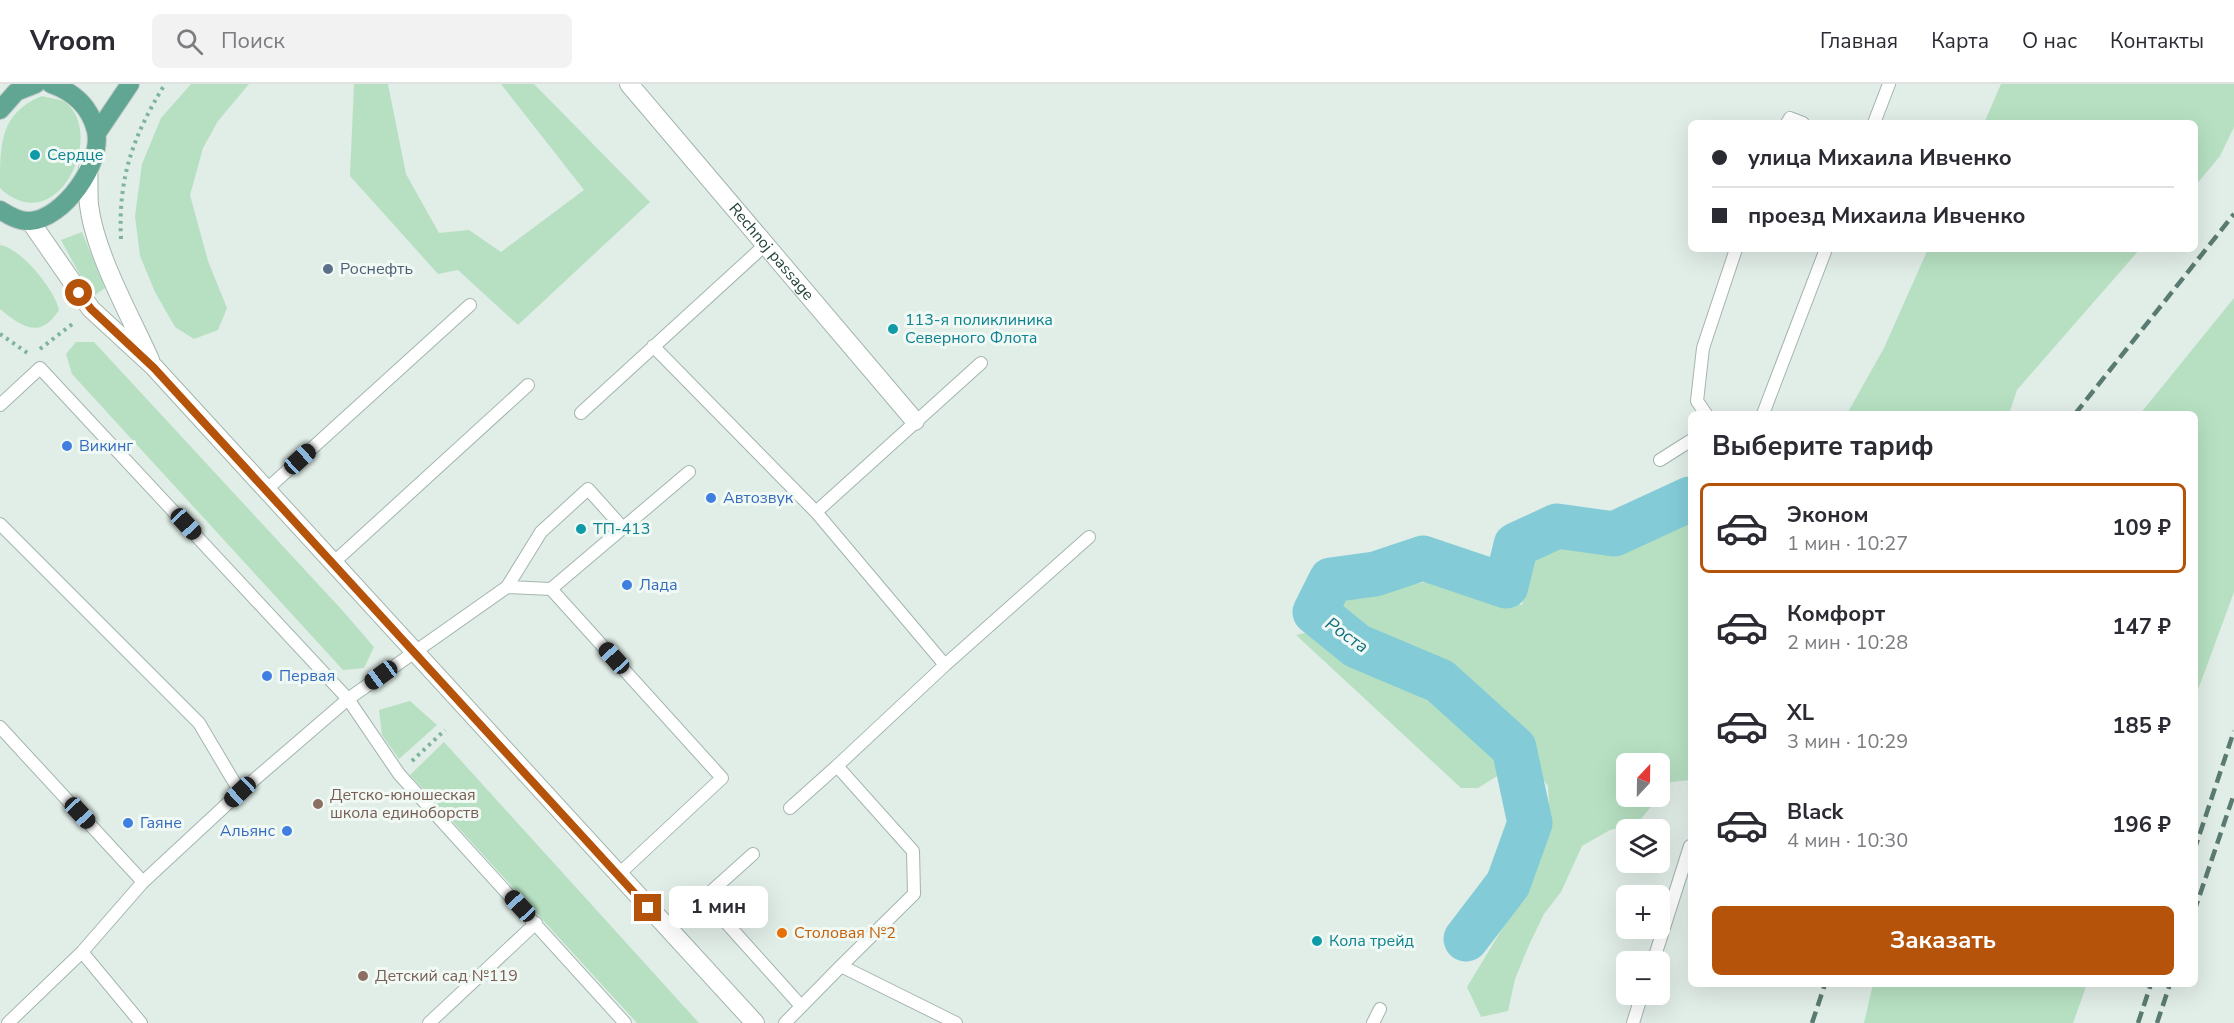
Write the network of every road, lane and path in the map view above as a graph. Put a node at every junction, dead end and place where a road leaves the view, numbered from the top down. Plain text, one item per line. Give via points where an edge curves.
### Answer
1 (36, 84) edge
2 (51, 84) edge
3 (130, 84) edge
4 (628, 84) edge
5 (1889, 84) edge
6 (67, 87) edge
7 (0, 110) edge
8 (1875, 120) edge
9 (97, 134) junction
10 (88, 168) junction
11 (4, 216) edge
12 (30, 221) junction
13 (765, 245) junction
14 (1736, 252) edge
15 (1825, 252) edge
16 (470, 305) dead end
17 (653, 346) junction
18 (981, 363) dead end
19 (154, 368) junction
20 (528, 384) dead end
21 (0, 405) edge
22 (1704, 411) edge
23 (1764, 411) edge
24 (581, 413) dead end
25 (915, 421) junction
26 (1688, 442) edge
27 (1660, 460) dead end
28 (689, 472) dead end
29 (266, 490) junction
30 (816, 512) junction
31 (0, 524) edge
32 (623, 528) junction
33 (1089, 537) dead end
34 (333, 563) junction
35 (507, 587) junction
36 (551, 589) junction
37 (413, 651) junction
38 (945, 664) junction
39 (348, 699) junction
40 (0, 727) edge
41 (445, 730) dead end
42 (837, 766) junction
43 (399, 774) junction
44 (240, 792) junction
45 (790, 808) dead end
46 (1688, 852) edge
47 (753, 854) dead end
48 (618, 875) junction
49 (143, 882) junction
50 (536, 923) junction
51 (1657, 951) edge
52 (82, 952) junction
53 (841, 966) junction
54 (1639, 1005) edge
55 (801, 1006) junction
56 (1380, 1010) dead end
57 (8, 1023) edge
58 (141, 1023) edge
59 (429, 1023) edge
60 (625, 1023) edge
61 (755, 1023) edge
62 (785, 1023) edge
63 (956, 1023) edge
64 (1373, 1023) edge
65 (1633, 1023) edge

1 - 7 main road via 16,92
2 - 6 main road
3 - 9 main road
4 - 13 street, Rechnoj passage
5 - 8 lane
6 - 9 main road via 82,101
9 - 10 main road
10 - 12 main road via 65,204
10 - 19 street via 89,206 96,233
11 - 12 main road
12 - 19 street via 91,309
13 - 17 lane
13 - 25 street, Rechnoj passage
14 - 22 lane via 1703,348 1697,401
15 - 23 lane
16 - 29 lane
17 - 24 lane
17 - 30 lane
18 - 25 lane
19 - 29 street
20 - 34 lane
21 - 39 lane via 40,368
25 - 30 lane
26 - 27 lane
28 - 32 lane
29 - 34 street
30 - 38 lane
31 - 44 lane via 199,723
32 - 35 lane via 588,489 541,532
32 - 36 lane
33 - 38 lane
34 - 37 street
35 - 36 lane
35 - 37 lane
36 - 48 lane via 722,778
37 - 39 lane
37 - 48 street
38 - 42 lane
39 - 43 lane
39 - 44 lane
40 - 49 lane
41 - 43 path
42 - 45 lane
42 - 53 lane via 913,851 914,894
43 - 50 lane
44 - 49 lane
46 - 51 lane
47 - 55 lane via 704,898
48 - 61 street
49 - 52 lane
50 - 59 lane
50 - 60 lane
52 - 57 lane
52 - 58 lane
53 - 55 lane
53 - 63 lane
54 - 65 lane
55 - 62 lane
56 - 64 lane

